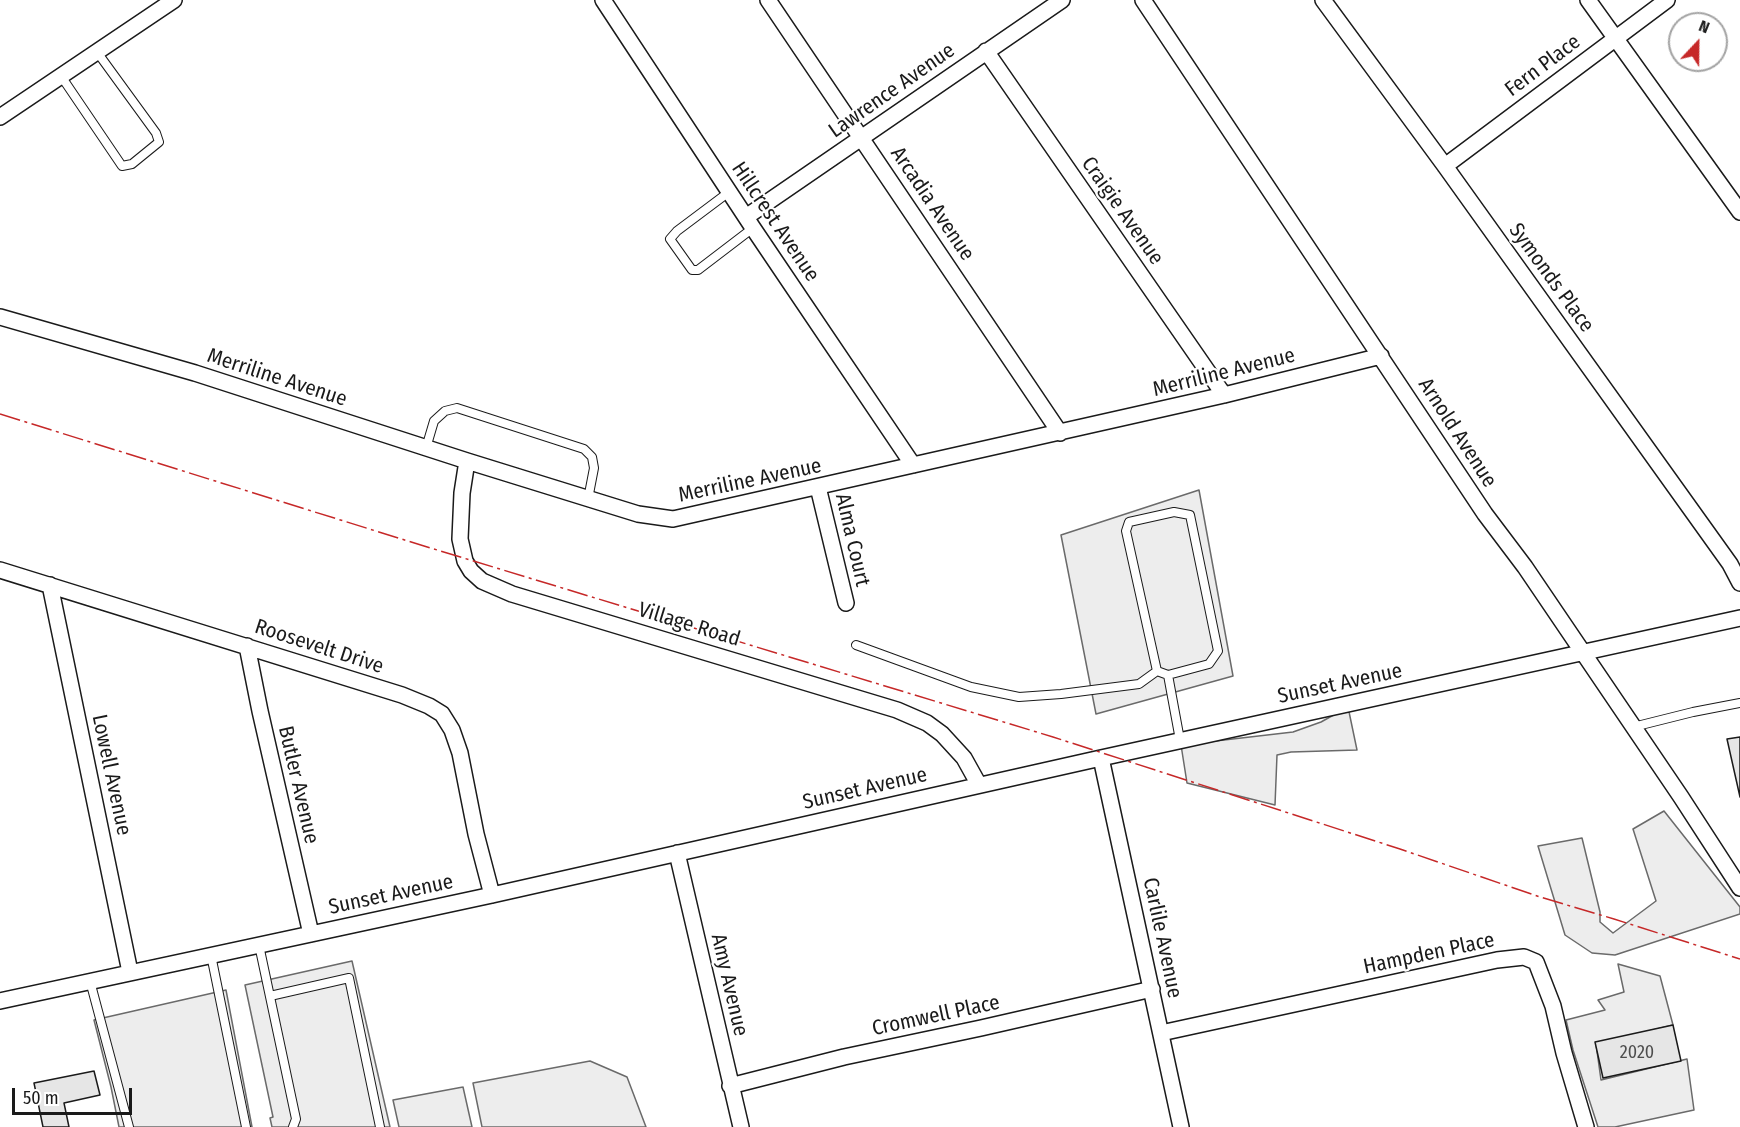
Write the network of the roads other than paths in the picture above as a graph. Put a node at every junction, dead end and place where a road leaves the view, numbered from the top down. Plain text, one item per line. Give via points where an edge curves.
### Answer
1 (174, 0) edge
2 (603, 0) edge
3 (768, 0) edge
4 (1062, 0) edge
5 (1143, 0) edge
6 (1323, 0) edge
7 (1588, 0) edge
8 (1666, 0) edge
9 (1615, 38) junction
10 (986, 51) junction
11 (97, 52) junction
12 (61, 76) junction
13 (0, 117) edge
14 (862, 137) junction
15 (1444, 166) junction
16 (729, 192) junction
17 (1740, 212) edge
18 (750, 222) junction
19 (0, 317) edge
20 (1381, 356) junction
21 (1224, 395) junction
22 (1060, 433) junction
23 (426, 448) junction
24 (467, 461) junction
25 (913, 465) junction
26 (818, 487) junction
27 (588, 499) junction
28 (0, 570) edge
29 (1740, 583) edge
30 (50, 585) junction
31 (846, 603) dead end
32 (1740, 618) edge
33 (856, 645) dead end
34 (247, 646) junction
35 (1581, 653) junction
36 (1157, 670) junction
37 (1168, 675) junction
38 (1740, 703) edge
39 (1633, 728) junction
40 (1180, 740) junction
41 (1101, 758) junction
42 (979, 785) junction
43 (677, 853) junction
44 (1738, 882) edge
45 (492, 895) junction
46 (311, 934) junction
47 (259, 945) junction
48 (211, 955) junction
49 (130, 972) junction
50 (90, 981) junction
51 (1152, 989) junction
52 (270, 996) junction
53 (0, 1001) edge
54 (1161, 1033) junction
55 (730, 1086) junction
56 (129, 1127) edge
57 (246, 1127) edge
58 (293, 1127) edge
59 (380, 1127) edge
60 (741, 1127) edge
61 (1181, 1127) edge
62 (1586, 1127) edge

1 - 11 street
2 - 16 street, Hillcrest Avenue
3 - 14 street, Arcadia Avenue
4 - 10 street, Lawrence Avenue
5 - 20 street, Arnold Avenue
6 - 15 street, Symonds Place
7 - 9 street
8 - 9 street, Fern Place
9 - 15 street, Fern Place
9 - 17 street
10 - 14 street, Lawrence Avenue
10 - 21 street, Craigie Avenue
11 - 12 street
11 - 12 lane via 159,142 132,164 122,166
12 - 13 street
14 - 18 street, Lawrence Avenue
14 - 22 street, Arcadia Avenue
15 - 29 street, Symonds Place
16 - 18 street, Hillcrest Avenue
16 - 18 lane via 670,239 692,270 698,270
18 - 25 street, Hillcrest Avenue
19 - 23 street, Merriline Avenue via 195,373
20 - 21 street, Merriline Avenue
20 - 35 street, Arnold Avenue
21 - 22 street, Merriline Avenue
22 - 25 street, Merriline Avenue
23 - 24 street, Merriline Avenue
23 - 27 lane via 434,421 445,411 457,408 584,448 592,457 594,468
24 - 27 street, Merriline Avenue
24 - 42 street, Village Road via 460,539 465,561 482,581 512,594 897,710 942,734 964,758
25 - 26 street, Merriline Avenue
26 - 27 street, Merriline Avenue via 673,519 638,514
26 - 31 street, Alma Court
28 - 30 street, Roosevelt Drive
30 - 34 street, Roosevelt Drive
30 - 49 street, Lowell Avenue
32 - 35 street, Sunset Avenue
33 - 36 lane via 971,687 1019,697 1138,684
34 - 45 street, Roosevelt Drive via 402,695 442,714 453,730 460,753
34 - 46 street, Butler Avenue
35 - 39 street, Arnold Avenue
35 - 40 street, Sunset Avenue
36 - 37 lane
36 - 37 lane via 1126,531 1129,522 1174,512 1190,514 1218,651 1209,664
37 - 40 lane
38 - 39 lane
39 - 44 street, Arnold Avenue
40 - 41 street, Sunset Avenue
41 - 42 street, Sunset Avenue
41 - 51 street, Carlile Avenue
42 - 43 street, Sunset Avenue
43 - 45 street, Sunset Avenue
43 - 55 street, Amy Avenue
45 - 46 street, Sunset Avenue
46 - 47 street, Sunset Avenue
47 - 48 street, Sunset Avenue
47 - 52 lane
48 - 49 street, Sunset Avenue
48 - 57 lane
49 - 50 street, Sunset Avenue
50 - 53 street, Sunset Avenue
50 - 56 lane
51 - 54 street, Carlile Avenue
51 - 55 street, Cromwell Place
52 - 58 lane via 296,1119
52 - 59 lane via 349,978
54 - 61 street, Carlile Avenue
54 - 62 street, Hampden Place via 1524,957 1536,962 1553,1006
55 - 60 street, Amy Avenue

